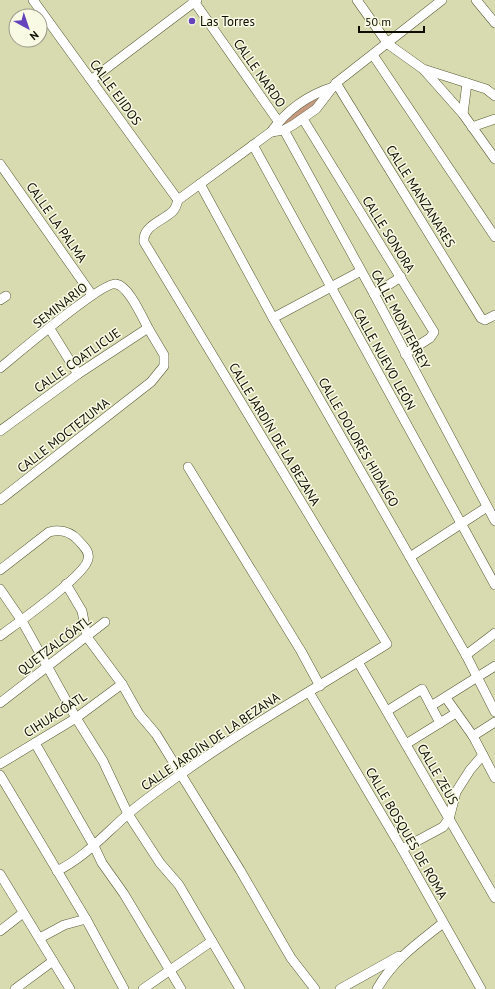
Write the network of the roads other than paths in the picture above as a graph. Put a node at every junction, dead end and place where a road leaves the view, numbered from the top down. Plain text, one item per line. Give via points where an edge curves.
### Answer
1 (33, 0) edge
2 (357, 0) edge
3 (441, 0) edge
4 (476, 0) edge
5 (195, 1) edge
6 (495, 23) edge
7 (388, 44) junction
8 (373, 55) junction
9 (423, 69) junction
10 (91, 80) junction
11 (467, 83) junction
12 (335, 85) junction
13 (495, 96) edge
14 (463, 114) junction
15 (303, 119) junction
16 (495, 119) edge
17 (278, 121) junction
18 (472, 127) junction
19 (284, 130) junction
20 (271, 132) junction
21 (253, 146) junction
22 (495, 159) edge
23 (0, 164) edge
24 (200, 184) junction
25 (178, 200) junction
26 (495, 237) edge
27 (361, 271) junction
28 (401, 277) junction
29 (330, 287) junction
30 (374, 294) junction
31 (92, 295) junction
32 (495, 315) edge
33 (273, 318) junction
34 (148, 328) junction
35 (50, 329) junction
36 (405, 354) junction
37 (0, 368) edge
38 (78, 374) junction
39 (0, 431) edge
40 (188, 467) dead end
41 (0, 500) edge
42 (487, 506) junction
43 (495, 522) edge
44 (461, 523) junction
45 (410, 557) junction
46 (0, 570) edge
47 (66, 584) junction
48 (495, 585) edge
49 (0, 589) edge
50 (22, 621) junction
51 (105, 622) dead end
52 (495, 633) edge
53 (0, 636) edge
54 (87, 637) junction
55 (466, 655) junction
56 (358, 662) junction
57 (47, 666) junction
58 (495, 666) edge
59 (476, 677) junction
60 (122, 684) junction
61 (320, 686) junction
62 (309, 692) junction
63 (446, 698) junction
64 (0, 703) edge
65 (431, 706) junction
66 (387, 711) junction
67 (495, 712) edge
68 (456, 713) junction
69 (76, 718) junction
70 (495, 722) edge
71 (440, 723) junction
72 (473, 736) junction
73 (35, 743) junction
74 (406, 744) junction
75 (483, 755) junction
76 (0, 764) edge
77 (181, 774) junction
78 (0, 775) edge
79 (495, 778) edge
80 (128, 814) junction
81 (449, 819) junction
82 (94, 846) junction
83 (402, 849) junction
84 (57, 871) junction
85 (0, 874) edge
86 (495, 898) edge
87 (23, 913) junction
88 (86, 919) junction
89 (443, 923) junction
90 (0, 931) edge
91 (40, 938) junction
92 (212, 941) junction
93 (405, 952) junction
94 (53, 961) junction
95 (381, 965) junction
96 (170, 970) junction
97 (386, 974) junction
98 (15, 989) edge
99 (70, 989) edge
100 (124, 989) edge
101 (143, 989) edge
102 (182, 989) edge
103 (240, 989) edge
104 (315, 989) edge
105 (340, 989) edge
106 (377, 989) edge
107 (481, 989) edge

1 - 10 street, CALLE EJIDOS
2 - 7 street
3 - 7 street
4 - 6 street
5 - 10 street
5 - 17 street, CALLE NARDO
7 - 8 street
7 - 9 street
8 - 12 street
8 - 26 street
9 - 11 street
9 - 14 street
10 - 25 street, CALLE EJIDOS
11 - 13 street via 486,89
11 - 14 street
12 - 15 street via 326,98
12 - 17 street via 310,97
12 - 32 street, CALLE MANZANARES via 481,318 485,320
14 - 18 street
15 - 19 street
15 - 28 street, CALLE SONORA
16 - 18 street
17 - 20 street
18 - 22 street
19 - 20 street
19 - 27 street, CALLE MONTERREY
20 - 21 street
21 - 24 street
21 - 29 street, CALLE NUEVO LEÓN
23 - 31 street, CALLE LA PALMA
24 - 25 street
24 - 33 street, CALLE DOLORES HIDALGO
25 - 56 street, CALLE JARDÍN DE LA BEZANA via 173,210 143,236 387,644
27 - 29 street
27 - 30 street, CALLE MONTERREY
28 - 30 street
28 - 36 street, CALLE SONORA via 434,332 430,338
29 - 33 street
29 - 44 street, CALLE NUEVO LEÓN
30 - 36 street, CALLE MONTERREY
31 - 34 street, SEMINARIO via 111,284 124,288
31 - 35 street, SEMINARIO
33 - 45 street, CALLE DOLORES HIDALGO
34 - 38 street, CALLE COATLICUE
34 - 41 street, CALLE MOCTEZUMA via 164,355 164,366 142,391
35 - 37 street, SEMINARIO
35 - 38 street
36 - 42 street, CALLE MONTERREY
38 - 39 street, CALLE COATLICUE
40 - 61 street
42 - 43 street, CALLE MONTERREY
42 - 44 street
44 - 45 street
44 - 48 street, CALLE NUEVO LEÓN
45 - 55 street, CALLE DOLORES HIDALGO
46 - 47 street via 49,532 59,530 72,534 87,550 89,557 86,566
47 - 50 street
47 - 54 street via 82,611
49 - 50 street
50 - 53 street
50 - 57 street
51 - 54 street, QUETZALCÓATL
52 - 55 street
54 - 57 street, QUETZALCÓATL
54 - 60 street
55 - 59 street, CALLE DOLORES HIDALGO
56 - 61 street, CALLE JARDÍN DE LA BEZANA
56 - 66 street, CALLE ZEUS
57 - 64 street, QUETZALCÓATL
57 - 69 street
58 - 59 street
59 - 63 street
59 - 67 street, CALLE DOLORES HIDALGO
60 - 69 street, CIHUACÓATL
60 - 77 street via 139,714 156,734
61 - 62 street, CALLE JARDÍN DE LA BEZANA
62 - 77 street, CALLE JARDÍN DE LA BEZANA
62 - 83 street, CALLE BOSQUES DE ROMA
63 - 65 street
63 - 68 street
65 - 66 street via 422,689
65 - 71 street
66 - 74 street, CALLE ZEUS
68 - 71 street
68 - 72 street
69 - 73 street, CIHUACÓATL
69 - 80 street via 103,761
70 - 72 street
71 - 74 street
72 - 75 street
73 - 76 street, CIHUACÓATL
73 - 82 street
74 - 81 street, CALLE ZEUS
75 - 79 street
75 - 81 street via 456,792
77 - 80 street, CALLE JARDÍN DE LA BEZANA
77 - 104 street via 291,958
78 - 84 street
80 - 82 street, CALLE JARDÍN DE LA BEZANA
80 - 92 street via 160,863 179,885
81 - 83 street via 443,828
81 - 86 street, CALLE ZEUS
82 - 84 street, CALLE JARDÍN DE LA BEZANA
82 - 96 street via 102,863
83 - 89 street, CALLE BOSQUES DE ROMA
84 - 88 street
85 - 87 street
87 - 90 street
87 - 91 street
88 - 91 street via 64,925
88 - 100 street
89 - 93 street
89 - 107 street, CALLE BOSQUES DE ROMA
91 - 94 street
92 - 96 street
92 - 103 street
93 - 95 street
93 - 97 street
94 - 98 street
94 - 99 street
95 - 97 street
95 - 105 street
96 - 101 street
96 - 102 street
97 - 106 street

